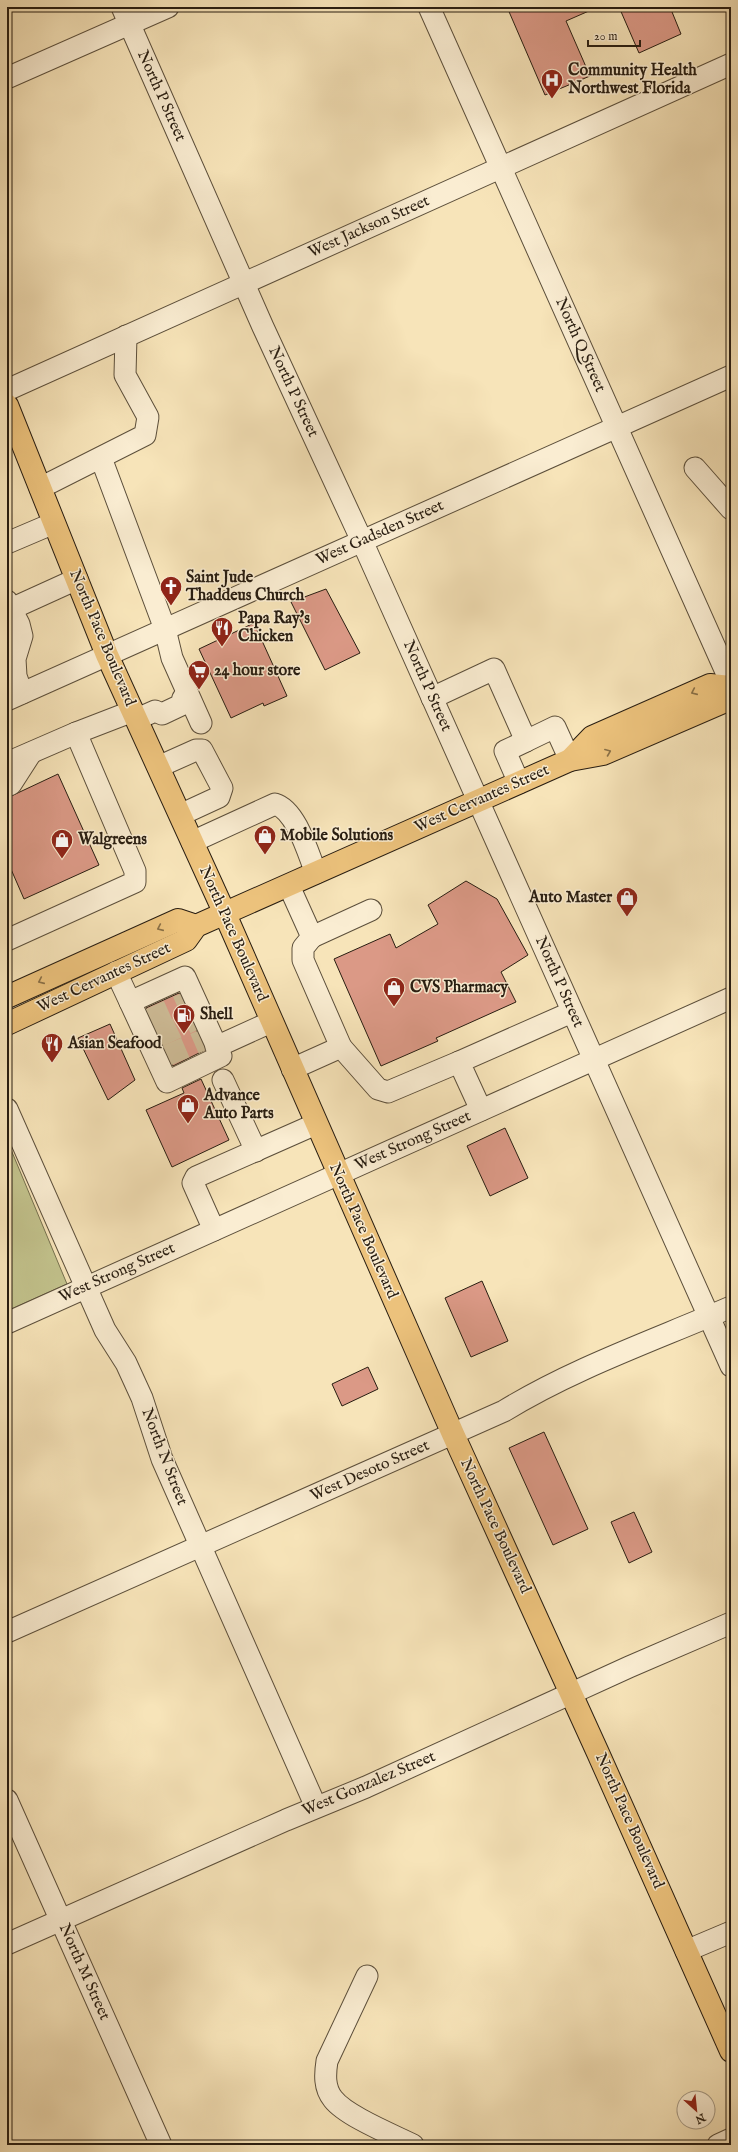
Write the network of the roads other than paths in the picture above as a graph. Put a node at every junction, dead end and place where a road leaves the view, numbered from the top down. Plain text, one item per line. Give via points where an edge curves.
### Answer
1 (168, 7) edge
2 (429, 7) edge
3 (126, 16) edge
4 (731, 64) edge
5 (7, 78) edge
6 (501, 168) junction
7 (244, 283) junction
8 (126, 336) junction
9 (731, 376) edge
10 (7, 390) edge
11 (7, 405) edge
12 (617, 428) junction
13 (14, 442) edge
14 (101, 458) junction
15 (695, 468) dead end
16 (40, 488) junction
17 (731, 509) edge
18 (54, 523) junction
19 (362, 541) junction
20 (7, 543) edge
21 (77, 579) junction
22 (9, 605) edge
23 (165, 629) junction
24 (107, 655) junction
25 (731, 682) edge
26 (731, 689) edge
27 (14, 697) edge
28 (186, 697) junction
29 (432, 698) junction
30 (141, 714) junction
31 (201, 723) dead end
32 (76, 733) junction
33 (526, 741) junction
34 (31, 753) junction
35 (570, 760) junction
36 (7, 763) edge
37 (158, 767) junction
38 (519, 783) junction
39 (7, 786) edge
40 (479, 801) junction
41 (180, 816) junction
42 (192, 842) junction
43 (316, 873) junction
44 (289, 886) junction
45 (371, 910) dead end
46 (225, 914) junction
47 (196, 926) junction
48 (9, 932) edge
49 (312, 937) junction
50 (116, 972) junction
51 (7, 997) edge
52 (731, 998) edge
53 (130, 1002) junction
54 (572, 1012) junction
55 (271, 1022) junction
56 (7, 1024) edge
57 (210, 1041) junction
58 (341, 1047) junction
59 (594, 1060) junction
60 (459, 1062) junction
61 (292, 1069) junction
62 (223, 1080) dead end
63 (7, 1109) edge
64 (481, 1110) junction
65 (316, 1124) junction
66 (256, 1151) junction
67 (338, 1174) junction
68 (214, 1230) junction
69 (86, 1287) junction
70 (731, 1307) edge
71 (709, 1317) junction
72 (7, 1323) edge
73 (731, 1366) edge
74 (453, 1434) junction
75 (201, 1546) junction
76 (731, 1623) edge
77 (7, 1632) edge
78 (572, 1694) junction
79 (7, 1800) edge
80 (316, 1807) junction
81 (61, 1920) junction
82 (731, 1932) edge
83 (7, 1944) edge
84 (686, 1951) junction
85 (367, 1976) dead end
86 (731, 2051) edge
87 (731, 2140) edge
88 (161, 2145) edge
89 (413, 2145) edge
90 (718, 2145) edge

1 - 3 street
2 - 6 street, North Q Street
3 - 5 street
3 - 7 street, North P Street
4 - 6 street, West Jackson Street
6 - 7 street, West Jackson Street
6 - 12 street, North Q Street
7 - 8 street, West Jackson Street
7 - 19 street, North P Street
8 - 10 street, West Jackson Street
8 - 14 street via 125,375 148,417 145,435
9 - 12 street, West Gadsden Street
11 - 13 main road, North Pace Boulevard
12 - 19 street, West Gadsden Street
12 - 25 street, North Q Street
13 - 16 main road, North Pace Boulevard
14 - 16 street
14 - 23 street
15 - 17 street
16 - 18 main road, North Pace Boulevard
18 - 20 street
18 - 21 main road, North Pace Boulevard
19 - 23 street, West Gadsden Street
19 - 29 street, North P Street
21 - 22 street
21 - 24 main road, North Pace Boulevard
22 - 27 street via 22,636 15,659
23 - 24 street, West Gadsden Street
23 - 28 street
24 - 27 street, West Gadsden Street
24 - 30 main road, North Pace Boulevard
26 - 35 main road, West Cervantes Street via 721,703 654,733 603,754
28 - 30 street via 181,705 162,714
28 - 31 street
29 - 33 street via 494,669
29 - 40 street, North P Street
30 - 32 street
30 - 37 main road, North Pace Boulevard
32 - 34 street
32 - 48 street via 135,871 135,882
33 - 35 street via 555,727
33 - 38 street via 505,751
34 - 36 street
34 - 39 street via 11,784
35 - 38 main road, West Cervantes Street
37 - 41 main road, North Pace Boulevard
37 - 41 street via 196,750 202,750 222,788 219,797
38 - 40 main road, West Cervantes Street
40 - 43 main road, West Cervantes Street
40 - 54 street, North P Street
41 - 42 main road, North Pace Boulevard
42 - 43 street via 275,804 282,806 293,818
42 - 46 main road, North Pace Boulevard
43 - 44 main road, West Cervantes Street
44 - 46 main road, West Cervantes Street
44 - 49 street
45 - 49 street
46 - 47 main road, West Cervantes Street
46 - 55 main road, North Pace Boulevard
47 - 50 main road, West Cervantes Street via 186,940
47 -> 51 main road, West Cervantes Street via 178,920
49 - 58 street via 303,948 303,960
50 - 53 street
50 - 56 main road, West Cervantes Street
52 - 59 street, West Strong Street
53 - 57 street via 185,978 194,1010
53 - 57 street via 149,1030 162,1059 167,1082 221,1056
54 - 59 street, North P Street
54 - 60 street
55 - 57 street
55 - 61 main road, North Pace Boulevard
58 - 60 street via 383,1092
58 - 61 street
59 - 64 street, West Strong Street
59 - 71 street, North P Street
60 - 64 street
61 - 65 main road, North Pace Boulevard
62 - 66 street
63 - 69 street, North N Street
64 - 67 street, West Strong Street
65 - 66 street
65 - 67 main road, North Pace Boulevard
66 - 68 street via 196,1177 193,1183
67 - 68 street, West Strong Street
67 - 74 main road, North Pace Boulevard
68 - 69 street, West Strong Street
69 - 72 street, West Strong Street
69 - 75 street, North N Street via 105,1330 126,1363 142,1398 162,1459
70 - 71 street, West Desoto Street
71 - 73 street, North P Street
71 - 74 street, West Desoto Street via 538,1391 504,1411
74 - 75 street, West Desoto Street
74 - 78 main road, North Pace Boulevard
75 - 77 street, West Desoto Street
75 - 80 street, North N Street
76 - 78 street, West Gonzalez Street
78 - 80 street, West Gonzalez Street
78 - 84 main road, North Pace Boulevard
79 - 81 street, North M Street
80 - 81 street, West Gonzalez Street
81 - 83 street, West Gonzalez Street
81 - 88 street, North M Street
82 - 84 street
84 - 86 main road, North Pace Boulevard
85 - 89 street via 327,2061 327,2090 333,2100 344,2109
87 - 90 street

